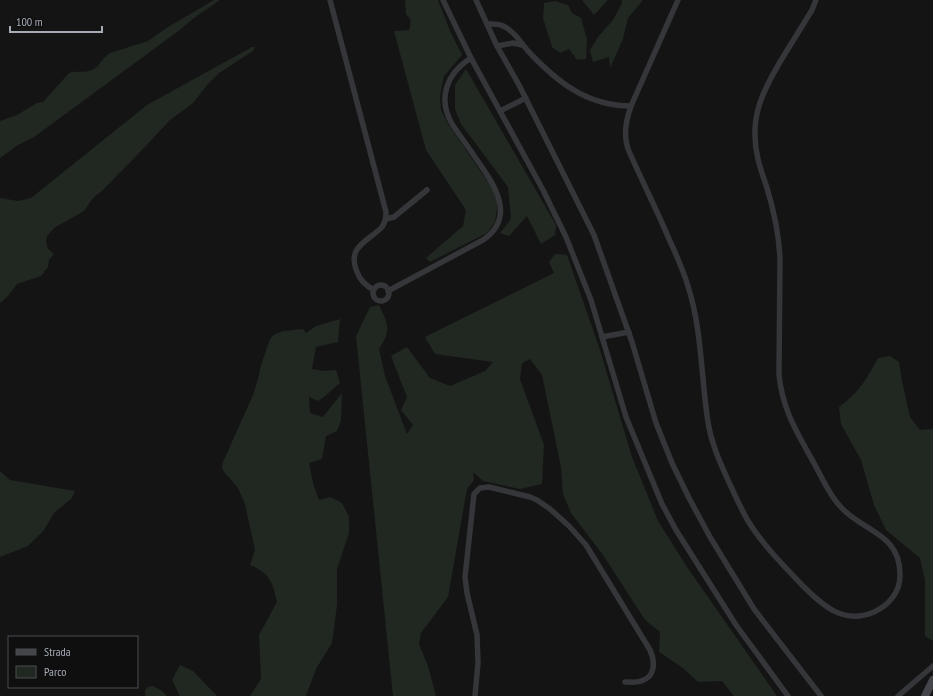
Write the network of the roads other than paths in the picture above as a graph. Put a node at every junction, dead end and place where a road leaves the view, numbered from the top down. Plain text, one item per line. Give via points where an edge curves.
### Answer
1 (330, 0) edge
2 (443, 0) edge
3 (476, 0) edge
4 (678, 0) edge
5 (816, 0) edge
6 (487, 24) junction
7 (497, 46) junction
8 (523, 46) junction
9 (471, 58) junction
10 (526, 98) junction
11 (631, 106) junction
12 (500, 111) junction
13 (427, 190) dead end
14 (386, 219) junction
15 (374, 290) junction
16 (388, 291) junction
17 (629, 332) junction
18 (602, 338) junction
19 (933, 666) edge
20 (933, 680) edge
21 (624, 682) dead end
22 (475, 696) edge
23 (788, 696) edge
24 (821, 696) edge
25 (898, 696) edge
26 (925, 696) edge

1 - 14 street via 383,199
2 - 9 street
3 - 6 street
4 - 11 street
5 - 11 street via 761,96 756,115 755,146 775,216 779,242 779,374 783,402 793,425 838,505 886,539 895,551 900,568 898,586 888,602 875,612 850,616 836,613 822,605 767,547 750,524 738,501 718,458 710,433 698,328 688,284 626,145 626,125
6 - 7 street
6 - 8 street via 504,26
7 - 8 street via 513,43
7 - 10 street
8 - 11 street via 548,71 576,92 605,104
9 - 12 street
9 - 16 street via 451,76 446,94 446,107 452,124 496,191 500,208 497,224 492,233 483,240
10 - 12 street
10 - 17 street via 594,235
12 - 18 street via 563,231 591,300
13 - 14 street via 394,217
14 - 15 street via 382,227 361,244 354,256 358,274 365,285
15 - 16 street via 377,286 382,286
15 - 16 street via 374,298 381,301 387,297
17 - 18 street
17 - 24 street via 656,423 688,498 754,609
18 - 23 street via 626,417 666,511 729,615
19 - 25 street
20 - 26 street
21 - 22 street via 639,682 646,679 652,672 654,660 586,545 550,508 537,500 522,494 485,487 478,489 474,494 465,570 467,593 477,636

